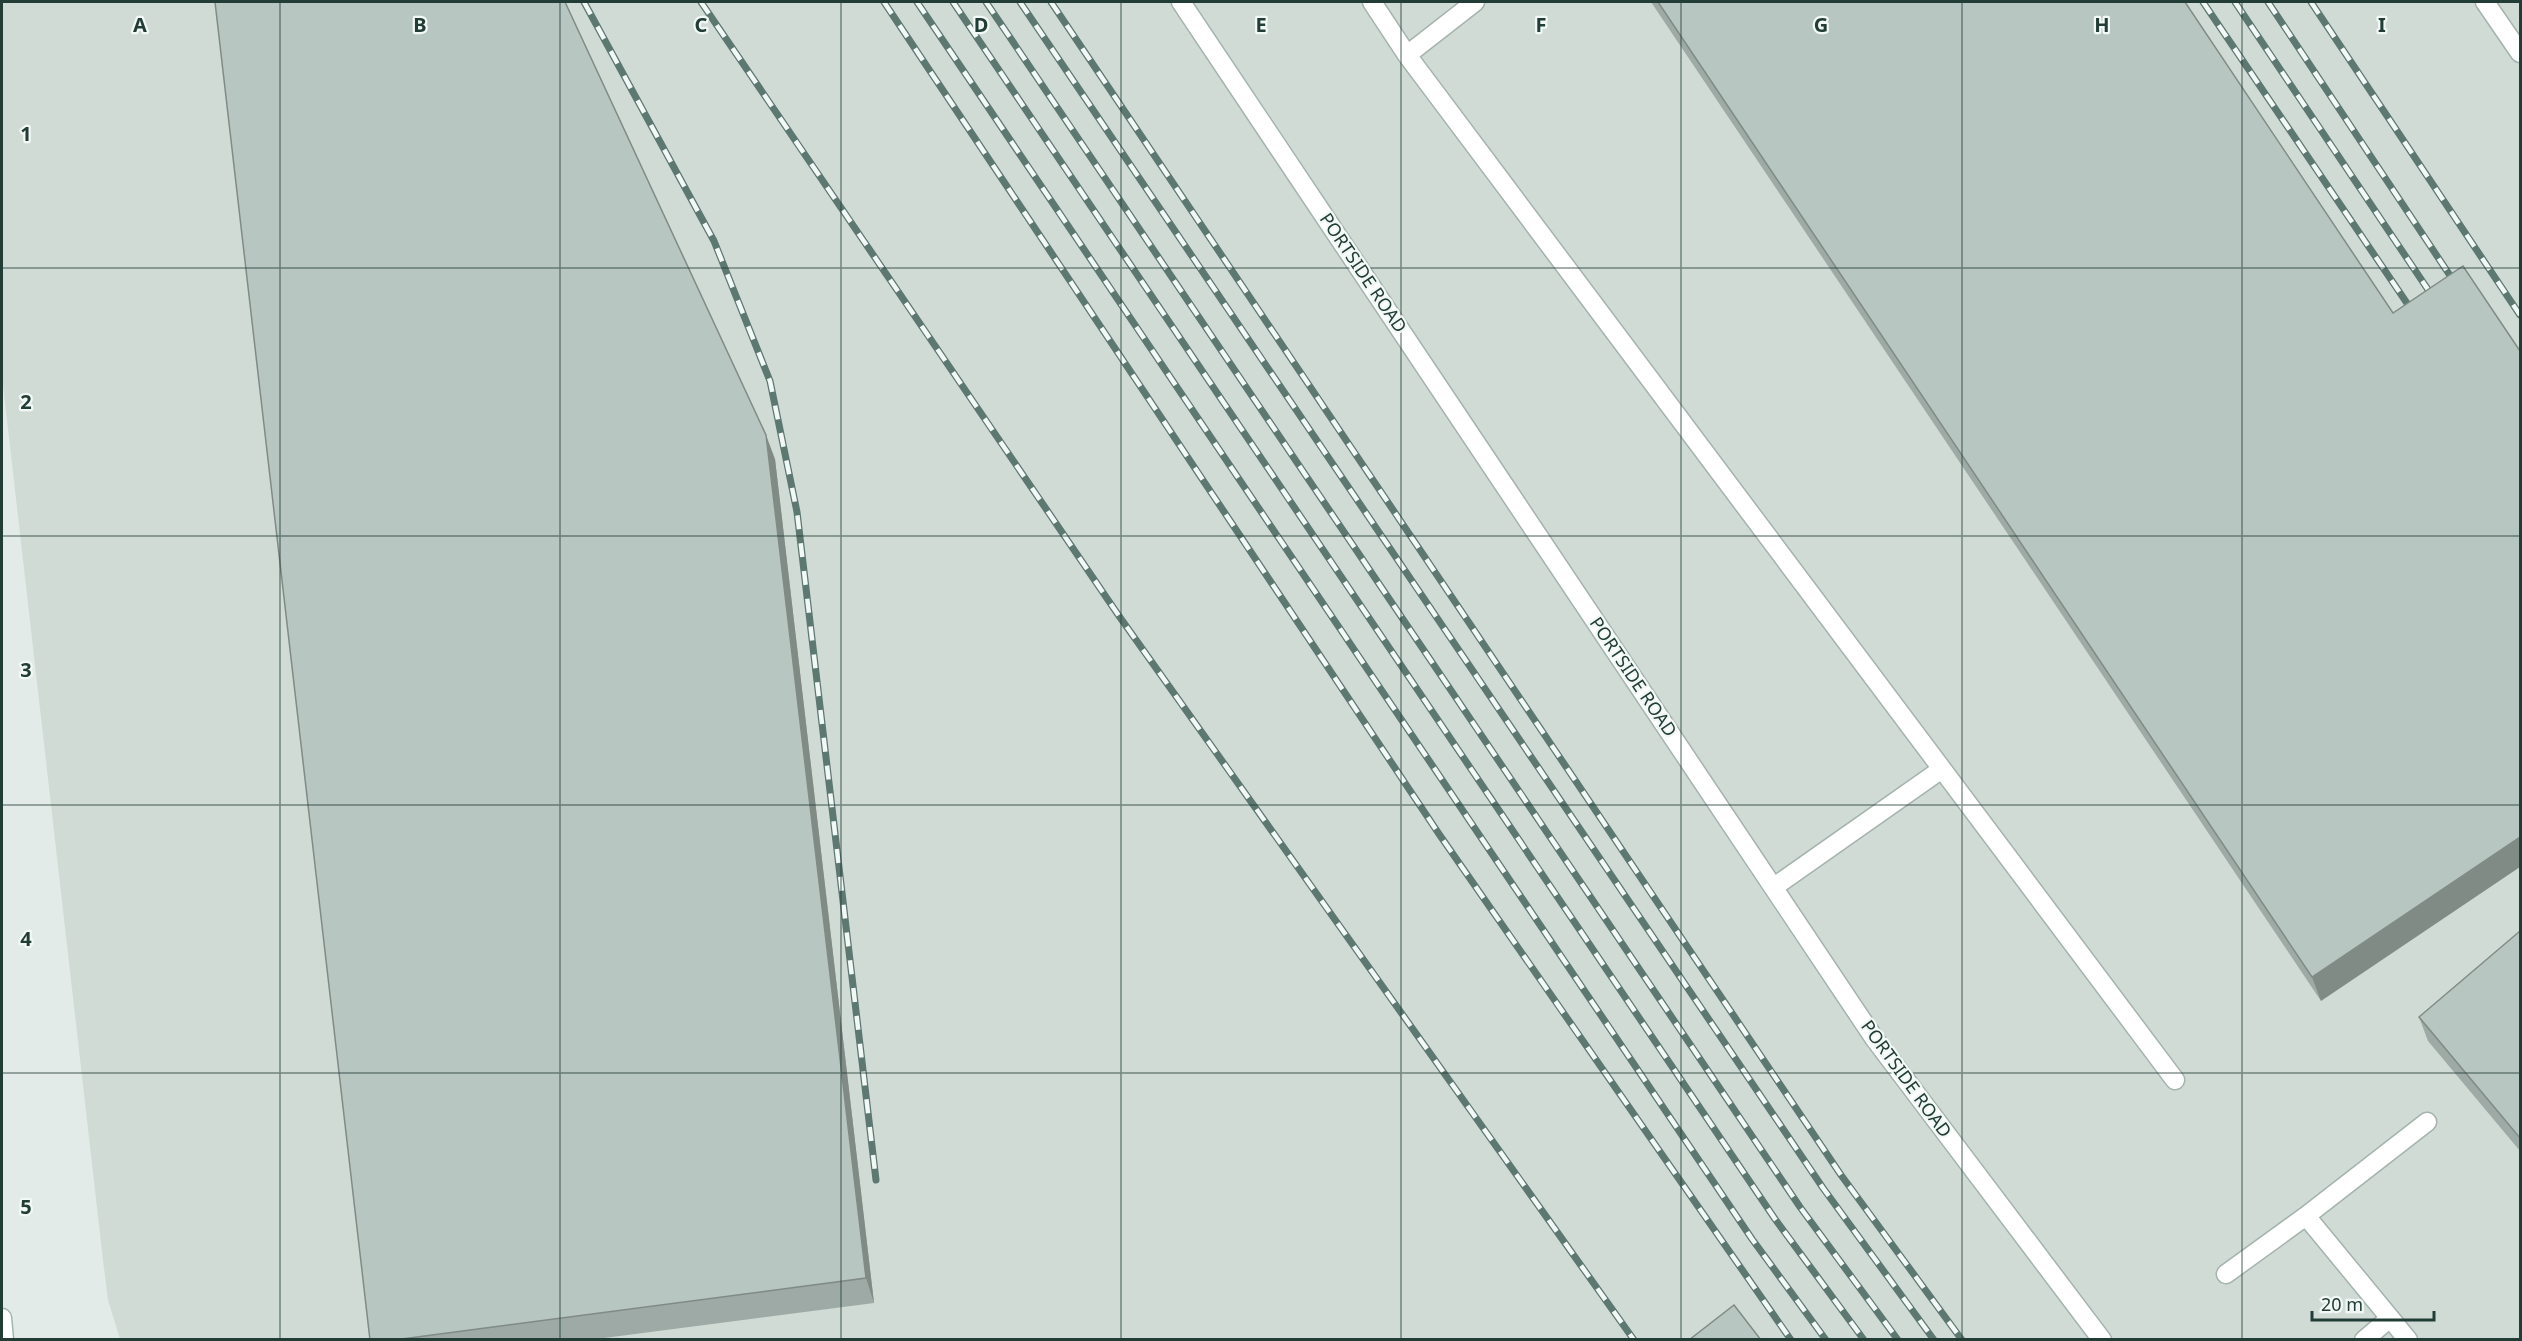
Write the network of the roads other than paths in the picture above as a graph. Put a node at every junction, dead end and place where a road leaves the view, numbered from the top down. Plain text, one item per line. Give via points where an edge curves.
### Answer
1 (1181, 2) edge
2 (1372, 2) edge
3 (1475, 2) edge
4 (2486, 2) edge
5 (2520, 53) edge
6 (1407, 55) junction
7 (1942, 769) junction
8 (1774, 888) junction
9 (2175, 1080) dead end
10 (2427, 1122) dead end
11 (2306, 1216) junction
12 (2226, 1274) dead end
13 (2, 1318) edge
14 (2390, 1318) junction
15 (4, 1340) edge
16 (2102, 1340) edge
17 (2364, 1340) edge
18 (2408, 1340) edge

1 - 8 street, PORTSIDE ROAD
2 - 6 street
3 - 6 street
4 - 5 street
6 - 7 street
7 - 8 street
7 - 9 street
8 - 16 street, PORTSIDE ROAD via 1874,1038
10 - 11 street
11 - 12 street
11 - 14 street
13 - 15 street
14 - 17 street
14 - 18 street

